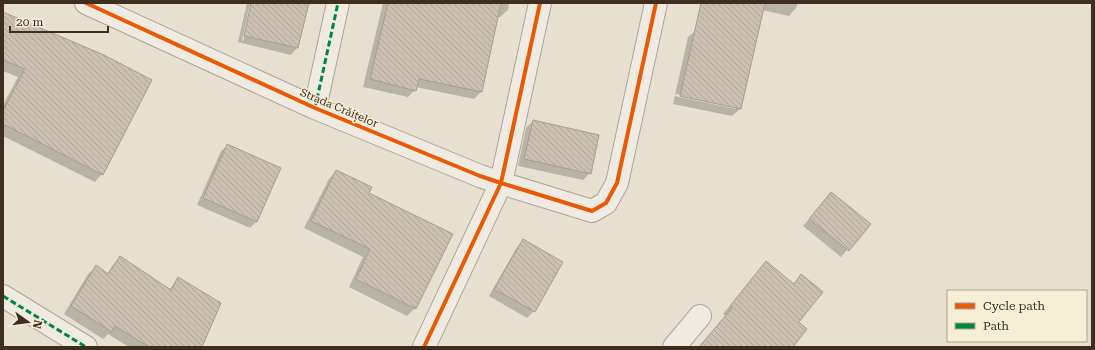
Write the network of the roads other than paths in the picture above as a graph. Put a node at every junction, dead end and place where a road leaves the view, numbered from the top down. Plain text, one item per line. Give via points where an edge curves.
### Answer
1 (86, 3) edge
2 (338, 3) edge
3 (540, 3) edge
4 (656, 3) edge
5 (315, 108) junction
6 (501, 183) junction
7 (3, 296) edge
8 (700, 316) dead end
9 (86, 347) edge
10 (424, 347) edge
11 (674, 347) edge

1 - 5 street, Strada Crăițelor
2 - 5 street
3 - 6 street
4 - 6 street, Strada Crăițelor via 617,183 606,203 592,211
5 - 6 street, Strada Crăițelor
6 - 10 street
7 - 9 street
8 - 11 street

